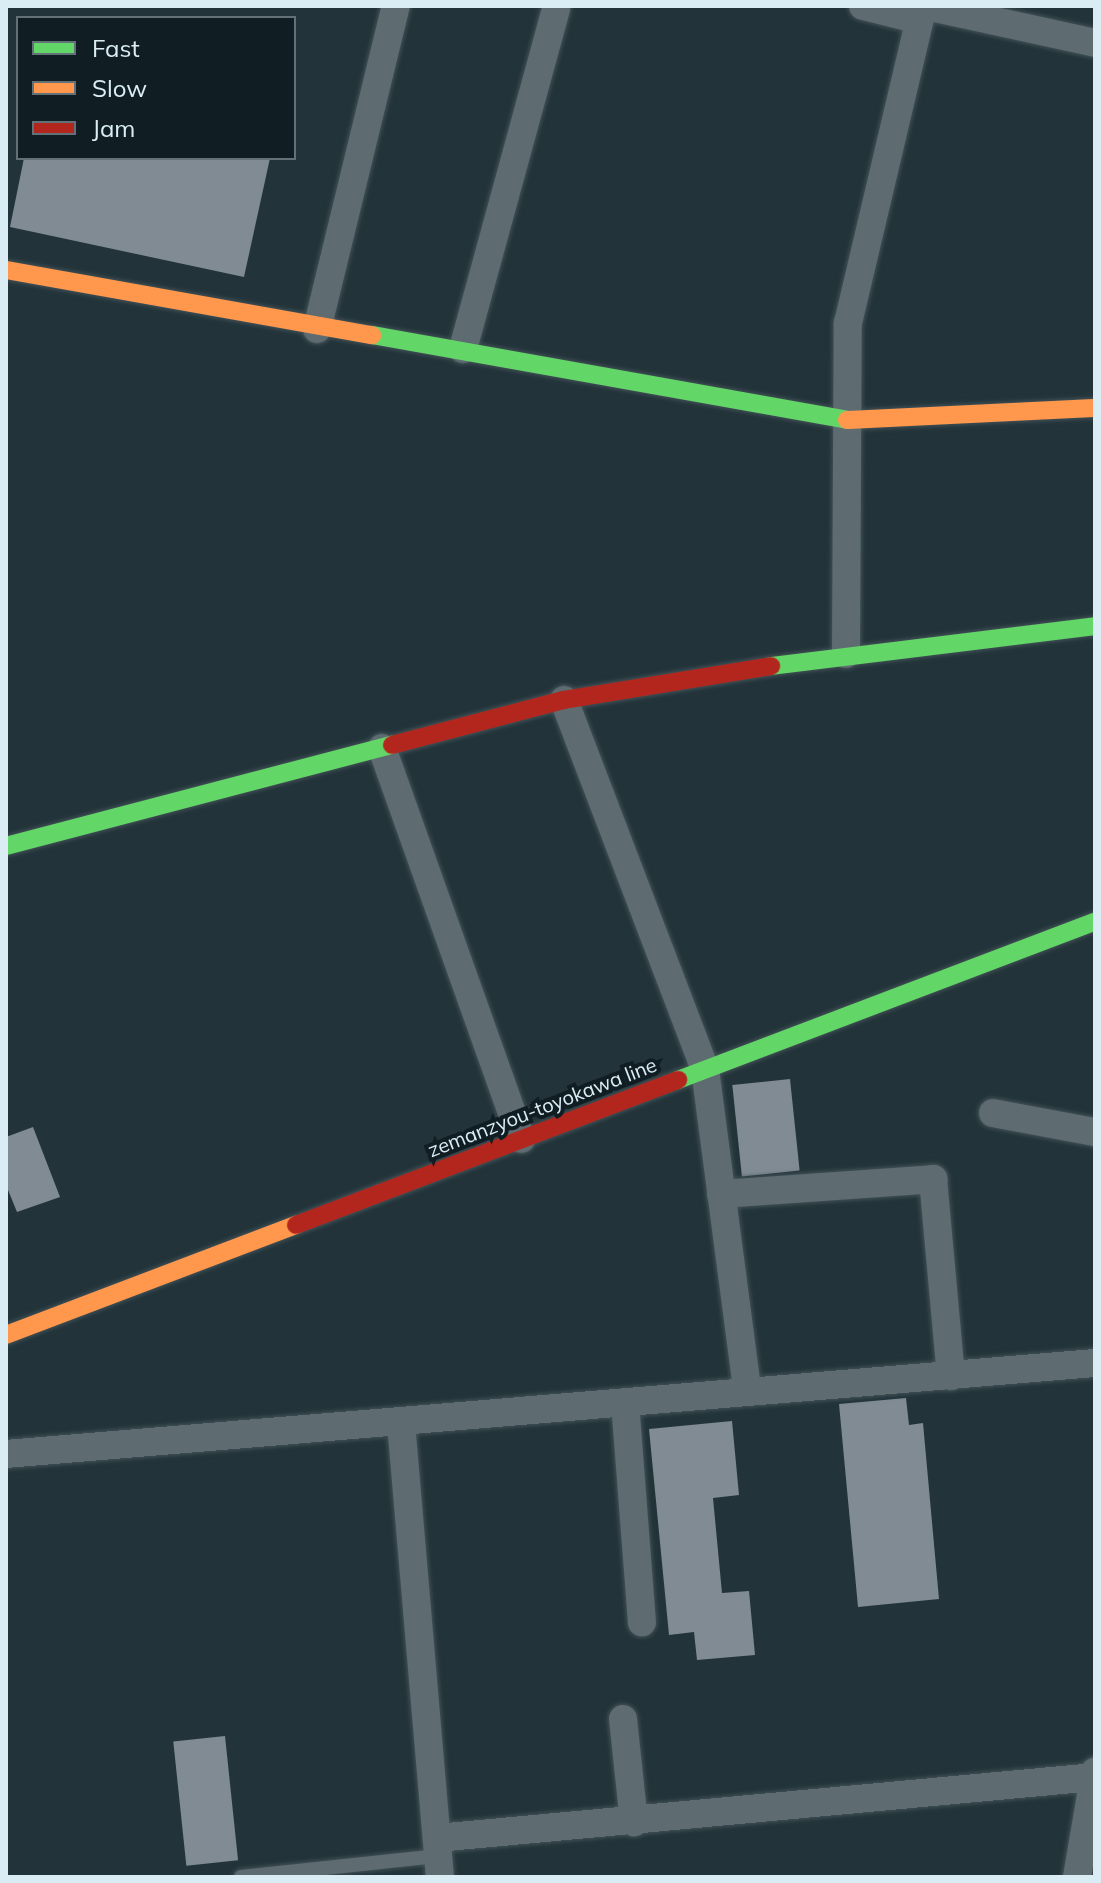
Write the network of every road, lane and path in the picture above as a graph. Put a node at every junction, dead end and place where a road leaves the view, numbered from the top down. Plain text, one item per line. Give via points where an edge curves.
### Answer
1 (396, 6) edge
2 (863, 6) edge
3 (556, 8) edge
4 (923, 11) edge
5 (1095, 43) edge
6 (6, 270) edge
7 (317, 329) junction
8 (463, 349) junction
9 (1095, 408) edge
10 (846, 420) junction
11 (1095, 626) edge
12 (846, 654) junction
13 (564, 700) junction
14 (382, 748) junction
15 (6, 846) edge
16 (1095, 922) edge
17 (705, 1069) junction
18 (993, 1113) dead end
19 (1095, 1132) edge
20 (521, 1139) junction
21 (721, 1194) junction
22 (6, 1335) edge
23 (1095, 1363) edge
24 (951, 1376) junction
25 (747, 1390) junction
26 (625, 1402) junction
27 (401, 1423) junction
28 (6, 1454) edge
29 (642, 1622) dead end
30 (623, 1719) dead end
31 (1095, 1775) edge
32 (634, 1822) junction
33 (439, 1857) edge
34 (241, 1877) edge
35 (1077, 1877) edge

1 - 7 street
2 - 4 street
3 - 8 street
4 - 5 street
4 - 10 street via 848,323
6 - 7 street
7 - 8 street
8 - 10 street
9 - 10 street
10 - 12 street
11 - 12 street
12 - 13 street
13 - 14 street
13 - 17 street
14 - 15 street
14 - 20 street
16 - 17 street, zemanzyou-toyokawa line
17 - 20 street, zemanzyou-toyokawa line
17 - 21 street
18 - 19 street
20 - 22 street, zemanzyou-toyokawa line
21 - 24 street via 933,1179
21 - 25 street
23 - 24 street
24 - 25 street
25 - 26 street
26 - 27 street
26 - 29 street
27 - 28 street
27 - 33 street
30 - 32 street
31 - 32 street
31 - 35 street
32 - 33 street
33 - 34 lane

